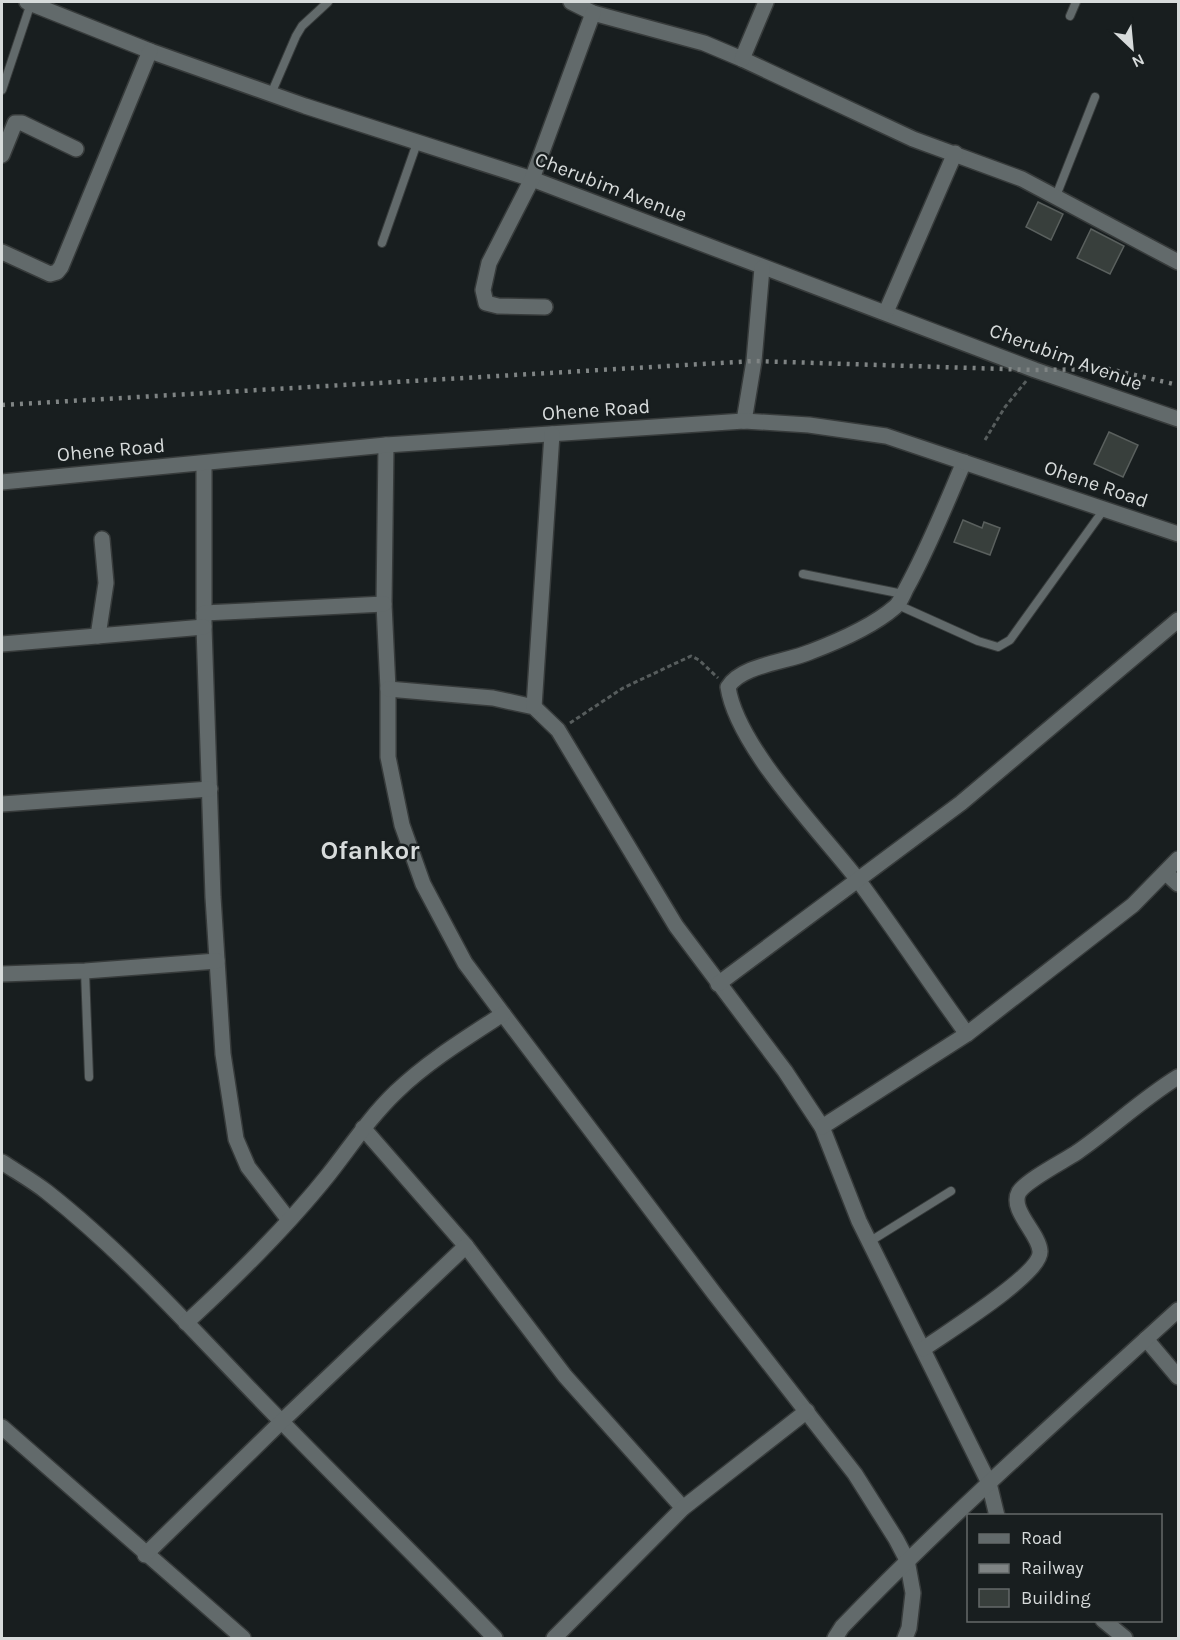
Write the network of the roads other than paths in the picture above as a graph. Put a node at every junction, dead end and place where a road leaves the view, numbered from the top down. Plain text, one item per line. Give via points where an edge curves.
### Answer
1 (328, 2) edge
2 (571, 2) edge
3 (766, 2) edge
4 (1076, 2) edge
5 (34, 3) edge
6 (593, 13) junction
7 (1070, 16) dead end
8 (150, 51) junction
9 (742, 59) junction
10 (2, 90) edge
11 (270, 94) junction
12 (1095, 97) dead end
13 (417, 142) junction
14 (76, 149) dead end
15 (955, 153) junction
16 (2, 155) edge
17 (532, 179) junction
18 (1056, 196) junction
19 (382, 243) dead end
20 (2, 252) edge
21 (1179, 262) edge
22 (762, 268) junction
23 (545, 307) dead end
24 (886, 312) junction
25 (1179, 419) edge
26 (744, 421) junction
27 (552, 434) junction
28 (386, 445) junction
29 (964, 462) junction
30 (204, 463) junction
31 (2, 482) edge
32 (1105, 508) junction
33 (1179, 534) edge
34 (102, 539) dead end
35 (803, 574) dead end
36 (900, 599) junction
37 (384, 604) junction
38 (204, 620) junction
39 (1179, 620) edge
40 (98, 636) junction
41 (2, 644) edge
42 (388, 689) junction
43 (534, 707) junction
44 (210, 789) junction
45 (2, 804) edge
46 (1179, 859) edge
47 (1166, 873) junction
48 (858, 880) junction
49 (1179, 884) edge
50 (217, 961) junction
51 (85, 971) junction
52 (2, 974) edge
53 (718, 984) junction
54 (503, 1014) junction
55 (967, 1034) junction
56 (89, 1077) dead end
57 (1179, 1077) edge
58 (822, 1127) junction
59 (363, 1128) junction
60 (2, 1162) edge
61 (951, 1191) dead end
62 (289, 1220) junction
63 (869, 1242) junction
64 (466, 1246) junction
65 (1179, 1310) edge
66 (186, 1323) junction
67 (1146, 1339) junction
68 (923, 1349) junction
69 (1179, 1377) edge
70 (807, 1411) junction
71 (281, 1422) junction
72 (2, 1427) edge
73 (989, 1483) junction
74 (683, 1508) junction
75 (997, 1514) edge
76 (146, 1555) junction
77 (907, 1560) junction
78 (1105, 1622) edge
79 (243, 1638) edge
80 (495, 1638) edge
81 (554, 1638) edge
82 (836, 1638) edge
83 (905, 1638) edge
84 (1125, 1638) edge

1 - 11 lane via 302,26
2 - 6 street
3 - 9 street
4 - 7 lane
5 - 8 street, Cherubim Avenue
5 - 10 lane
6 - 9 street via 704,43
6 - 17 street
8 - 11 street, Cherubim Avenue
8 - 20 street via 61,267 50,274
9 - 15 street via 913,139
11 - 13 street, Cherubim Avenue
12 - 18 lane
13 - 17 street, Cherubim Avenue
13 - 19 lane
14 - 16 street via 15,123
15 - 18 street
15 - 24 street
17 - 22 street, Cherubim Avenue
17 - 23 street via 489,263 483,290 486,303
18 - 21 street
22 - 24 street, Cherubim Avenue
22 - 26 street
24 - 25 street, Cherubim Avenue via 1035,370
26 - 27 street, Ohene Road
26 - 29 street, Ohene Road via 886,436
27 - 28 street, Ohene Road
27 - 43 street
28 - 30 street, Ohene Road
28 - 37 street
29 - 32 street, Ohene Road
29 - 36 street via 922,559
30 - 31 street, Ohene Road
30 - 38 street
32 - 33 street, Ohene Road
32 - 36 lane via 1010,640 998,647 978,641
34 - 40 street via 106,583
35 - 36 lane
36 - 48 street via 886,614 853,633 809,653 745,672 728,687 748,738
37 - 38 street
37 - 42 street
38 - 40 street
38 - 44 street
39 - 48 street via 961,803
40 - 41 street
42 - 43 street via 493,698
42 - 54 street via 388,758 402,825 423,884 465,963
43 - 53 street via 558,730 676,926
44 - 45 street
44 - 50 street
46 - 47 street
47 - 49 street
47 - 55 street via 1133,905
48 - 53 street
48 - 55 street
50 - 51 street
50 - 62 street via 223,1054 236,1139 248,1167
51 - 52 street
51 - 56 lane
53 - 58 street via 785,1071
54 - 59 street via 440,1055 396,1092
54 - 70 street
55 - 58 street
57 - 68 street via 1019,1192 1019,1209 1037,1241 1038,1260 1018,1283
58 - 63 street
59 - 62 street
59 - 64 street
60 - 66 street via 98,1234
61 - 63 lane
62 - 66 street
63 - 68 street
64 - 71 street
64 - 74 street via 565,1376
65 - 67 street
66 - 71 street
67 - 69 street
67 - 73 street
68 - 73 street
70 - 74 street
70 - 77 street via 855,1474
71 - 76 street
71 - 80 street
72 - 76 street
73 - 75 street
73 - 77 street
74 - 81 street
76 - 79 street
77 - 82 street
77 - 83 street via 913,1593
78 - 84 street

